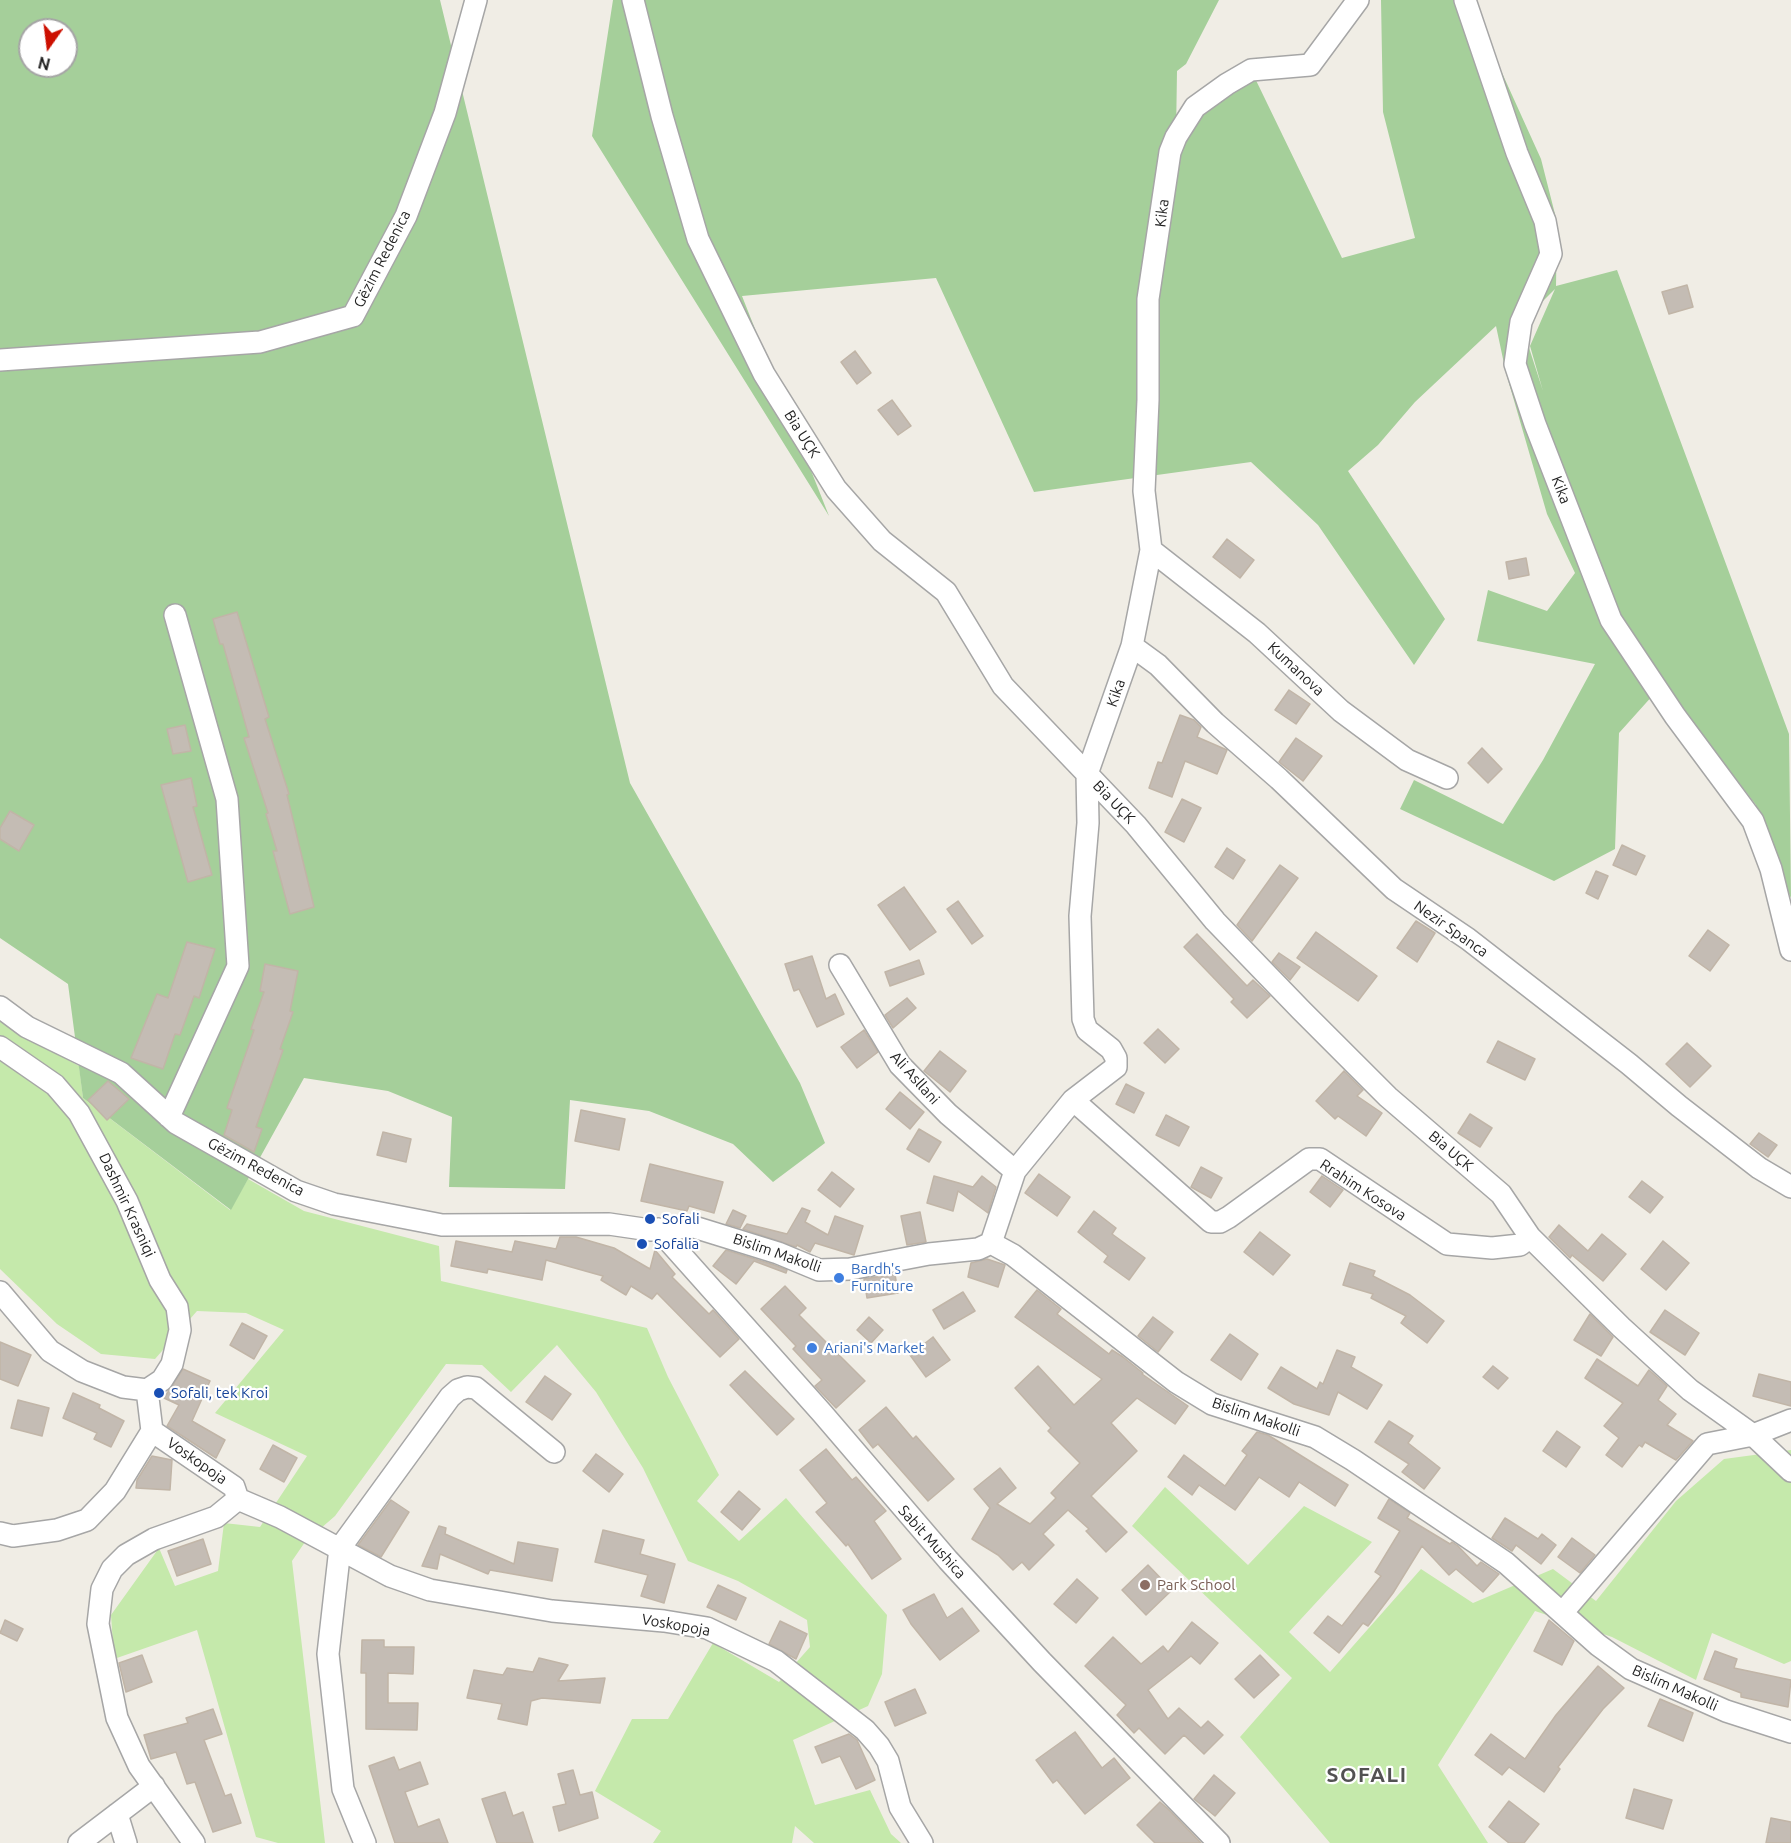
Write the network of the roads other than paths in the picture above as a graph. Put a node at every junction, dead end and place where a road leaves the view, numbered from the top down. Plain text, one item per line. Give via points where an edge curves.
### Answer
1 (476, 0) edge
2 (633, 0) edge
3 (1358, 0) edge
4 (1465, 0) edge
5 (0, 360) edge
6 (1151, 550) junction
7 (175, 615) dead end
8 (1132, 646) junction
9 (1087, 774) junction
10 (1447, 778) dead end
11 (1791, 950) edge
12 (840, 965) dead end
13 (0, 1007) edge
14 (0, 1047) edge
15 (1073, 1100) junction
16 (169, 1117) junction
17 (1015, 1171) junction
18 (1791, 1187) edge
19 (658, 1229) junction
20 (1530, 1238) junction
21 (991, 1243) junction
22 (0, 1292) edge
23 (147, 1390) junction
24 (1791, 1420) edge
25 (152, 1431) junction
26 (1753, 1435) junction
27 (554, 1452) dead end
28 (1791, 1471) edge
29 (238, 1499) junction
30 (0, 1533) edge
31 (340, 1548) junction
32 (1563, 1612) junction
33 (1791, 1732) edge
34 (154, 1786) junction
35 (117, 1814) junction
36 (80, 1843) edge
37 (126, 1843) edge
38 (194, 1843) edge
39 (365, 1843) edge
40 (921, 1843) edge
41 (1219, 1843) edge

1 - 5 street, Gëzim Redenica via 445,113 406,216 353,316 260,342
2 - 9 street, Bia UÇK via 698,239 764,374 836,489 882,541 946,592 1003,686
3 - 6 street, Kika via 1310,65 1251,70 1196,107 1170,152 1148,299 1144,491
4 - 11 street, Kika via 1517,153 1545,221 1551,254 1521,322 1515,364 1535,424 1611,620 1675,717 1753,821 1771,869
6 - 8 street, Kika
6 - 10 street, Kumanova via 1257,633 1341,711 1407,760
7 - 16 street via 227,799 238,966
8 - 9 street, Kika
8 - 18 street, Nezir Spanca via 1158,665 1394,890 1468,939 1679,1106
9 - 15 street via 1088,823 1080,916 1083,1019 1087,1030 1111,1049 1116,1067
9 - 20 street, Bia UÇK via 1136,825 1215,921 1301,1011 1388,1098 1501,1194
12 - 17 street, Ali Asllani via 900,1065 948,1114
13 - 16 street, Gëzim Redenica via 27,1027 121,1073
14 - 23 street, Dashmir Krasniqi via 55,1085 79,1113 122,1190 160,1280 177,1307 180,1330 172,1364 162,1380
15 - 17 street
15 - 20 street, Rrahim Kosova via 1211,1222 1229,1217 1309,1159 1320,1159 1447,1244 1492,1248 1520,1245
16 - 19 street, Gëzim Redenica via 296,1191 334,1204 442,1224 609,1224
17 - 21 street
19 - 21 street, Bislim Makolli via 694,1227 819,1270 850,1269 978,1249
19 - 41 street, Sabit Mushica via 948,1560
20 - 26 street, Bia UÇK via 1690,1390
21 - 32 street, Bislim Makolli via 1176,1382 1212,1404 1315,1437 1506,1563
22 - 23 street via 50,1351 82,1371 123,1387
23 - 25 street, Voskopoja
24 - 26 street
25 - 29 street, Voskopoja via 234,1487
25 - 30 street via 115,1491 87,1520 57,1530 13,1536
26 - 28 street, Bia UÇK
26 - 32 street via 1707,1444
27 - 31 street via 476,1388 458,1390
29 - 31 street, Voskopoja
29 - 34 street via 216,1517 154,1539 126,1555 112,1569 102,1589 98,1624 117,1718 139,1766
31 - 39 street via 328,1654 343,1789
31 - 40 street, Voskopoja via 390,1576 430,1590 552,1611 707,1628 742,1643 776,1661 865,1730 888,1761 900,1807
32 - 33 street, Bislim Makolli via 1631,1669 1726,1711
34 - 35 street
34 - 38 street
35 - 36 street
35 - 37 street

